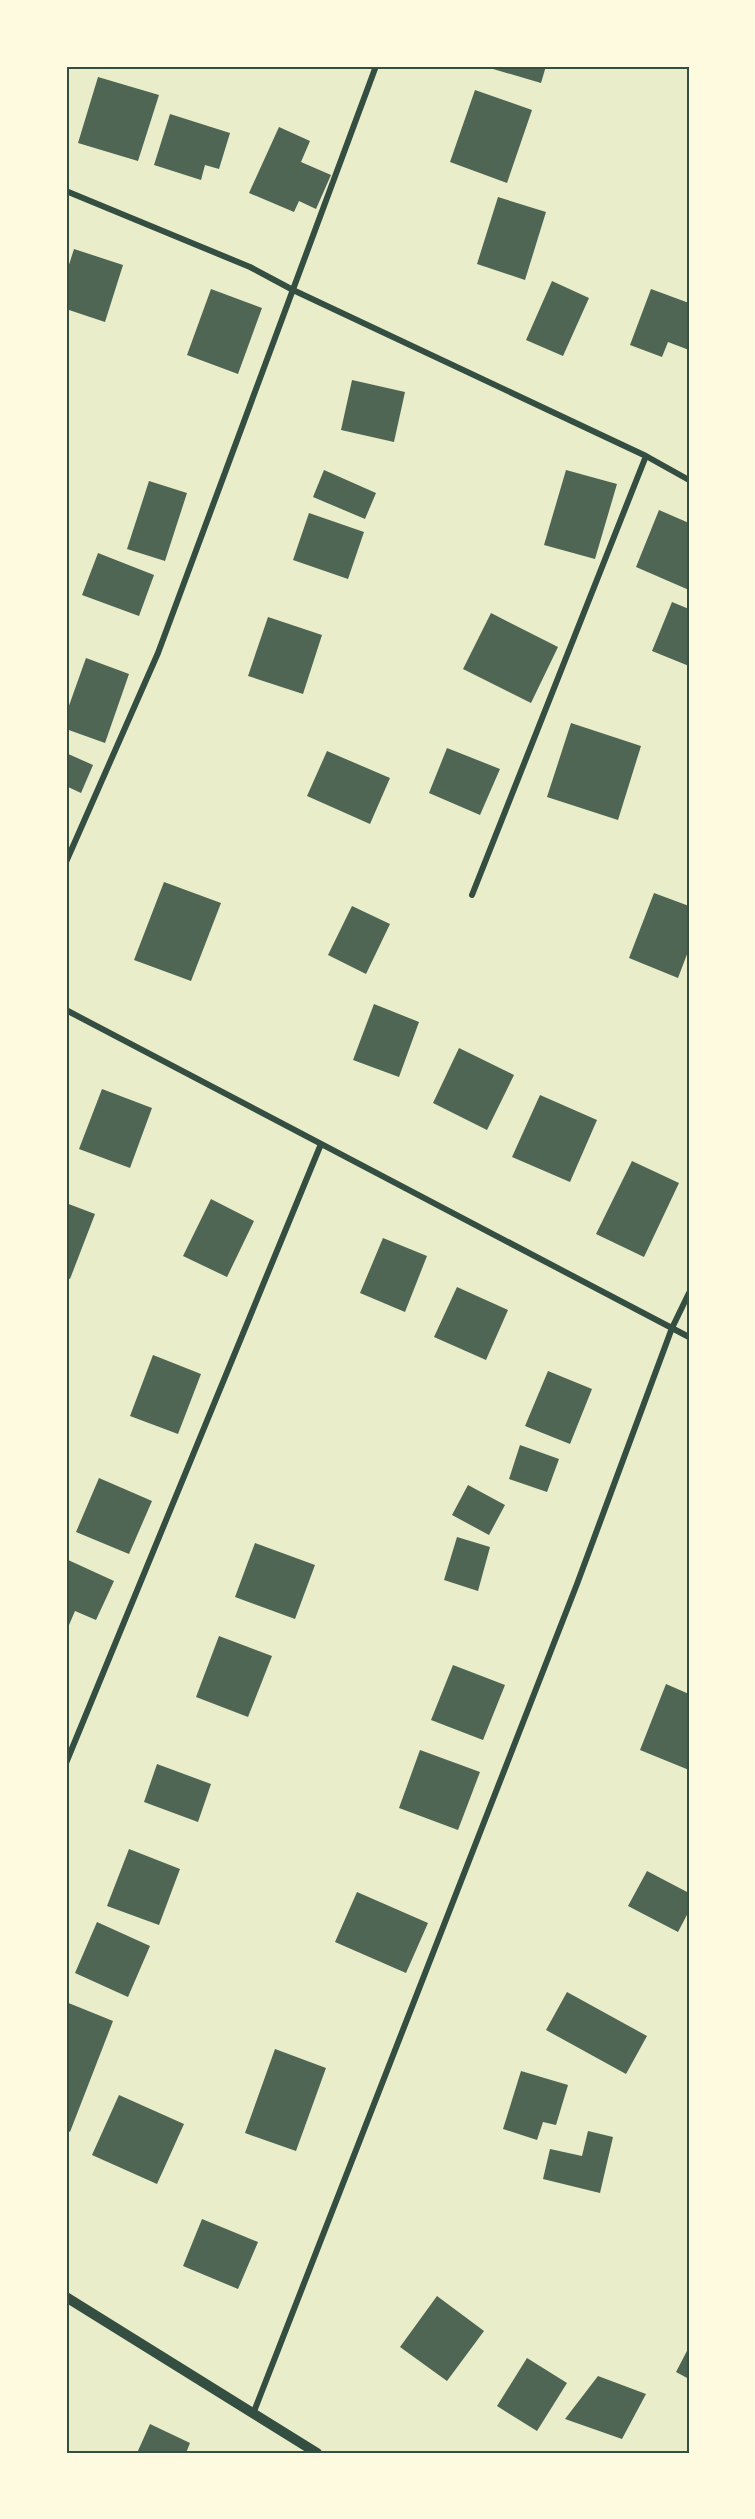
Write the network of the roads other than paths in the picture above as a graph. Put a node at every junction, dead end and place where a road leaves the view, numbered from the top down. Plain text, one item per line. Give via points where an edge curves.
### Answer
1 (376, 66) edge
2 (66, 191) edge
3 (293, 290) junction
4 (646, 456) junction
5 (689, 480) edge
6 (66, 862) edge
7 (472, 895) dead end
8 (66, 1010) edge
9 (321, 1144) junction
10 (689, 1293) edge
11 (672, 1328) junction
12 (689, 1337) edge
13 (66, 1763) edge
14 (66, 2297) edge
15 (253, 2414) junction
16 (317, 2453) edge

1 - 3 street
2 - 3 street via 250,267
3 - 4 street
3 - 6 street via 158,653
4 - 5 street
4 - 7 street
8 - 9 street
9 - 11 street
9 - 13 street
10 - 11 street
11 - 12 street
11 - 15 street via 577,1584
14 - 15 street
15 - 16 street

